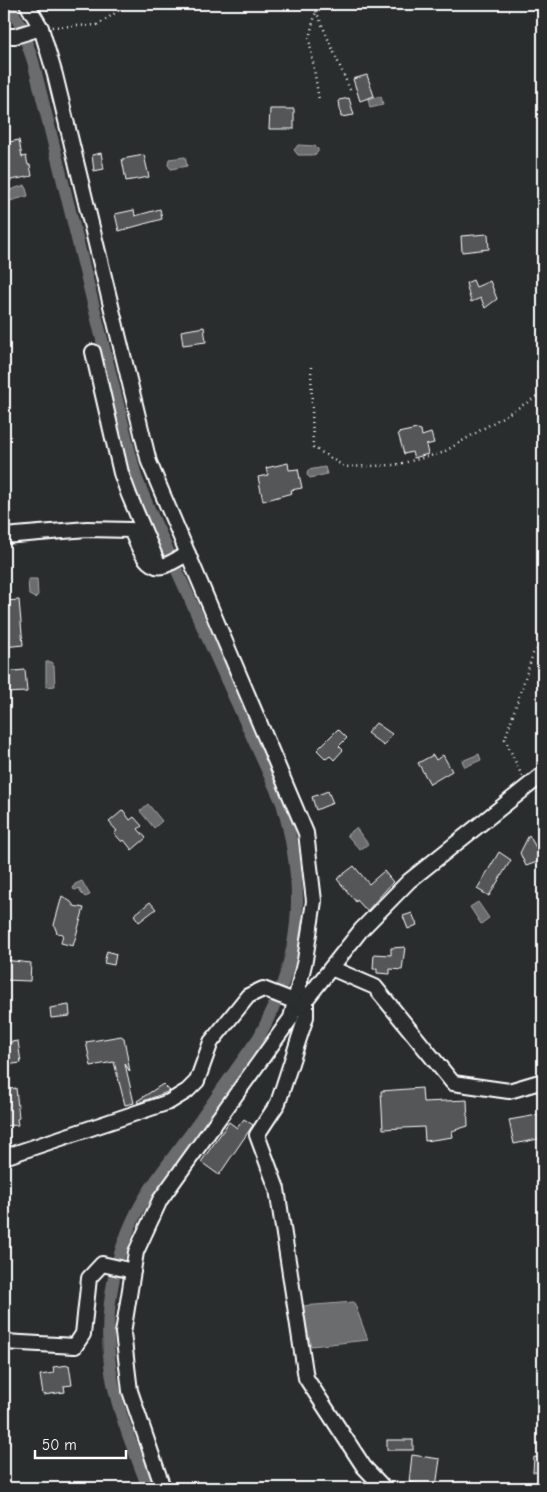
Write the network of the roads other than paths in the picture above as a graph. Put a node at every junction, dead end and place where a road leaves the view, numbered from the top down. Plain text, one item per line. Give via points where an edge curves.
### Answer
1 (27, 4) edge
2 (40, 28) junction
3 (8, 38) edge
4 (93, 352) dead end
5 (4, 536) edge
6 (188, 554) junction
7 (161, 566) junction
8 (543, 774) edge
9 (331, 968) junction
10 (300, 1000) junction
11 (543, 1081) edge
12 (4, 1157) edge
13 (133, 1272) junction
14 (4, 1342) edge
15 (163, 1488) edge
16 (384, 1488) edge

1 - 2 street
2 - 3 street
2 - 6 street via 55,74 149,462
4 - 7 street via 122,473 136,513
5 - 7 street via 87,529 130,530 148,563
6 - 7 street
6 - 10 street via 306,833 314,901
8 - 9 street via 409,881 361,930
9 - 10 street
9 - 11 street via 374,987 453,1083 510,1091
10 - 12 street via 263,989 248,996 211,1042 197,1081 169,1102
10 - 13 street via 291,1018 160,1200 136,1252
10 - 16 street via 306,1017 278,1103 257,1135 277,1189 306,1378 364,1467
13 - 14 street via 102,1264 89,1278 83,1334 75,1346
13 - 15 street via 123,1333 130,1391

